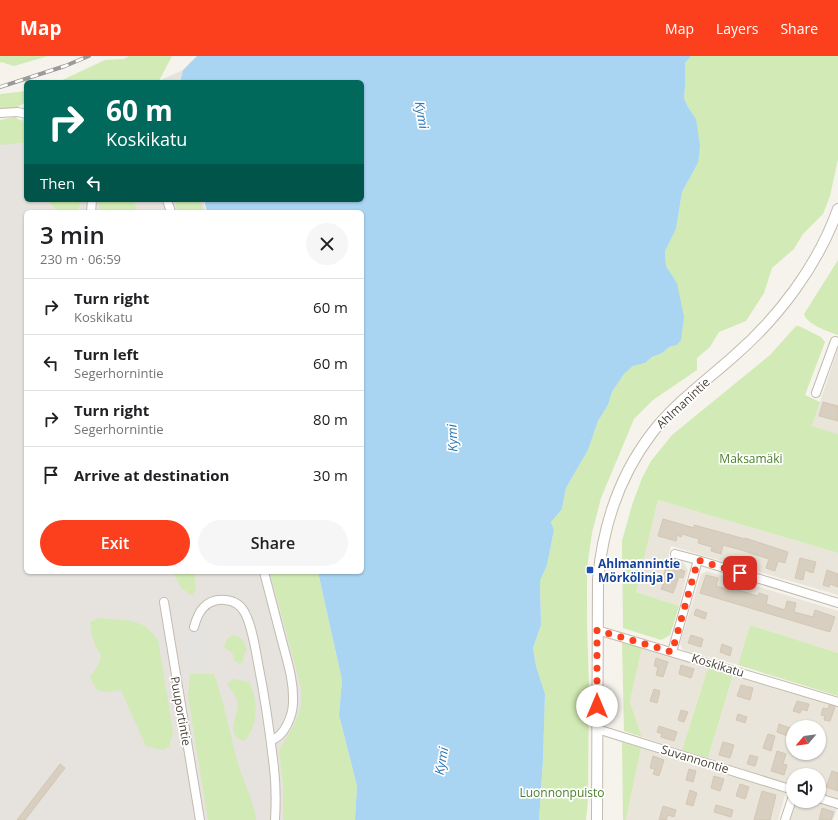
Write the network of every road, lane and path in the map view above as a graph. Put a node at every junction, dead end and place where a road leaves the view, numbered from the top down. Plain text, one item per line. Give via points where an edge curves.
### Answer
1 (0, 113) edge
2 (22, 113) edge
3 (838, 209) edge
4 (838, 342) edge
5 (816, 393) dead end
6 (675, 554) dead end
7 (698, 560) junction
8 (265, 574) edge
9 (164, 602) dead end
10 (838, 603) edge
11 (194, 627) dead end
12 (597, 630) junction
13 (672, 652) junction
14 (838, 702) edge
15 (597, 729) junction
16 (271, 740) junction
17 (786, 788) edge
18 (826, 800) edge
19 (838, 804) edge
20 (789, 808) edge
21 (200, 820) edge
22 (276, 820) edge
23 (597, 820) edge
24 (785, 820) edge

1 - 2 street
3 - 12 street, Ahlmanintie via 816,256 776,315 735,356 673,409 635,457 615,499 605,532 598,579
4 - 5 street via 835,341
6 - 7 street
7 - 10 street
7 - 13 street
8 - 16 street via 288,662 293,696 292,711 282,733
9 - 21 street, Puuportintie
11 - 16 street via 199,613 213,601 236,603 245,612 256,655
12 - 13 street, Koskikatu
12 - 15 street, Ahlmanintie
13 - 14 street, Koskikatu
15 - 17 street, Suvannontie
15 - 23 street, Ahlmanintie
16 - 22 street
18 - 19 street
20 - 24 street

